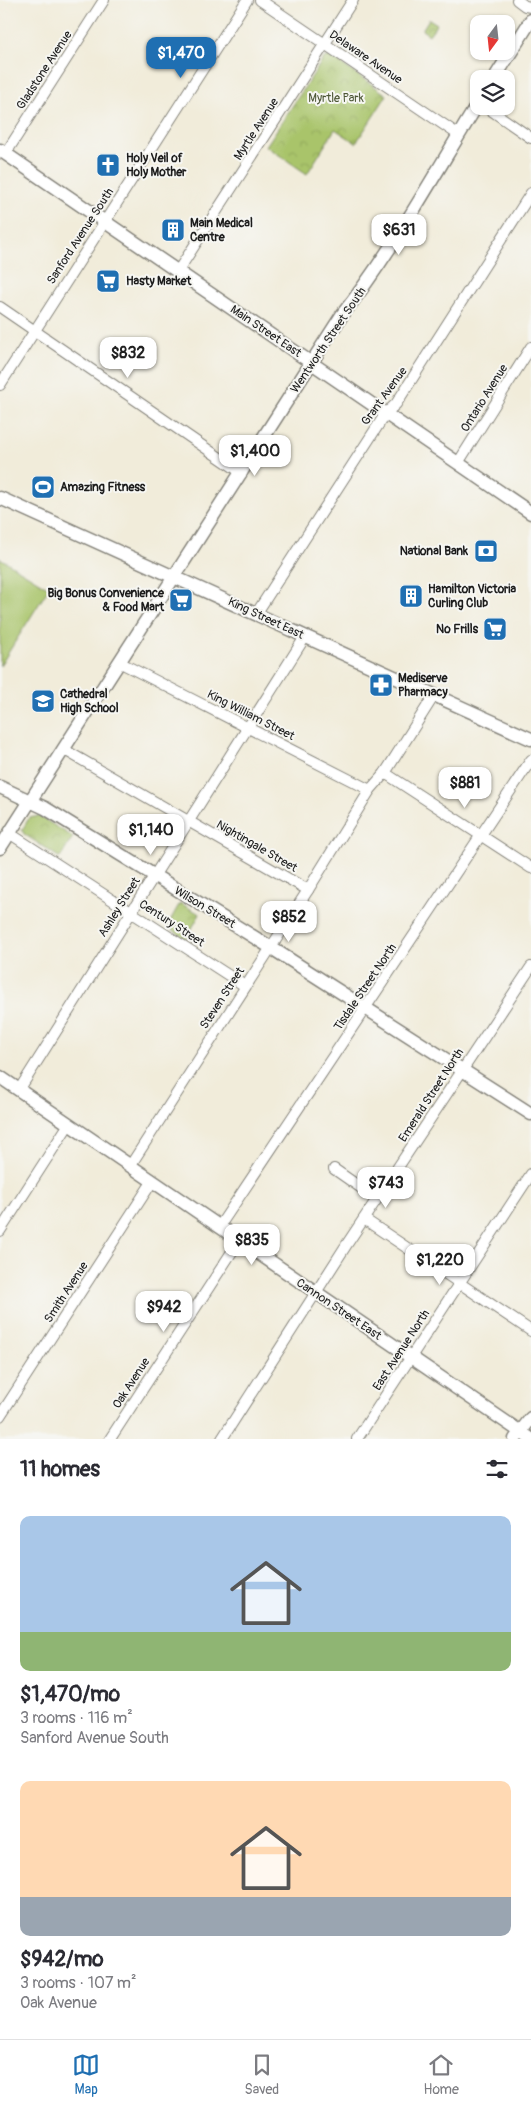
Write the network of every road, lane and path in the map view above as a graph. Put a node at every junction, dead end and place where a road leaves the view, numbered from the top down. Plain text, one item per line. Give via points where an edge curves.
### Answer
1 (104, 0) edge
2 (247, 0) edge
3 (260, 0) edge
4 (353, 0) edge
5 (517, 0) edge
6 (531, 7) edge
7 (531, 20) edge
8 (325, 45) junction
9 (500, 70) edge
10 (471, 115) edge
11 (497, 115) edge
12 (458, 135) junction
13 (531, 138) edge
14 (3, 152) edge
15 (531, 193) edge
16 (105, 222) junction
17 (178, 271) junction
18 (0, 307) edge
19 (34, 330) junction
20 (531, 347) edge
21 (312, 363) junction
22 (0, 384) edge
23 (386, 413) junction
24 (458, 463) junction
25 (242, 473) junction
26 (0, 498) edge
27 (531, 513) edge
28 (174, 577) junction
29 (256, 614) junction
30 (306, 637) junction
31 (119, 662) junction
32 (436, 694) junction
33 (247, 727) junction
34 (531, 739) edge
35 (63, 749) junction
36 (531, 760) edge
37 (385, 773) junction
38 (0, 788) edge
39 (370, 790) junction
40 (30, 801) junction
41 (188, 822) junction
42 (9, 833) junction
43 (481, 836) junction
44 (0, 848) edge
45 (531, 868) edge
46 (154, 876) junction
47 (308, 890) junction
48 (131, 912) junction
49 (270, 947) junction
50 (531, 967) edge
51 (245, 986) junction
52 (366, 1008) junction
53 (462, 1069) junction
54 (1, 1080) edge
55 (19, 1090) junction
56 (531, 1114) edge
57 (69, 1124) junction
58 (130, 1166) junction
59 (334, 1170) dead end
60 (531, 1174) edge
61 (152, 1182) junction
62 (377, 1199) junction
63 (364, 1219) junction
64 (219, 1227) junction
65 (0, 1231) edge
66 (239, 1241) junction
67 (459, 1284) junction
68 (315, 1293) junction
69 (531, 1330) edge
70 (411, 1357) junction
71 (0, 1416) edge
72 (531, 1418) edge
73 (522, 1437) edge
74 (110, 1439) edge
75 (222, 1439) edge
76 (357, 1439) edge

1 - 14 street, Gladstone Avenue
2 - 16 street, Sanford Avenue South
3 - 8 street, Delaware Avenue
4 - 8 street, Myrtle Avenue
5 - 6 street
7 - 9 main road
8 - 12 street, Delaware Avenue
8 - 17 street, Myrtle Avenue
10 - 12 main road, Wentworth Street South
11 - 13 street
12 - 21 main road, Wentworth Street South via 374,271
14 - 16 main road, Main Street East
15 - 23 street, Grant Avenue via 398,402
16 - 17 main road, Main Street East
16 - 19 street, Sanford Avenue South
17 - 21 main road, Main Street East
18 - 19 street
19 - 22 street, Sanford Avenue South
19 - 25 street
20 - 24 street, Ontario Avenue
21 - 23 main road, Main Street East
21 - 25 main road, Wentworth Street South
23 - 24 main road, Main Street East
23 - 29 street, Grant Avenue
24 - 27 main road, Main Street East
25 - 28 main road, Wentworth Street South
26 - 28 main road, King Street East
28 - 29 main road, King Street East
28 - 31 main road, Wentworth Street South
29 - 30 main road, King Street East
30 - 32 main road, King Street East
30 - 33 street, Ashley Street
31 - 33 street, King William Street
31 - 35 main road, Wentworth Street South
32 - 34 main road, King Street East
32 - 37 street, Steven Street
33 - 39 street, King William Street
33 - 41 street, Ashley Street
35 - 40 main road, Wentworth Street South
35 - 41 street, Nightingale Street
36 - 43 street, Tisdale Street North
37 - 39 street, Steven Street
37 - 43 street
38 - 40 main road, Wilson Street
39 - 47 street, Steven Street
40 - 42 main road, Wentworth Street South
40 - 46 main road, Wilson Street
41 - 46 street, Ashley Street
41 - 47 street, Nightingale Street
42 - 44 main road, Wentworth Street South
42 - 48 street, Century Street
43 - 45 street
43 - 52 street, Tisdale Street North
46 - 48 street, Ashley Street
46 - 49 main road, Wilson Street
47 - 49 street, Steven Street
48 - 51 street, Century Street
48 - 55 street, Ashley Street
49 - 51 street, Steven Street
49 - 52 main road, Wilson Street
50 - 53 street, Emerald Street North
51 - 58 street, Steven Street
52 - 53 main road, Wilson Street
52 - 64 street, Tisdale Street North
53 - 56 main road, Wilson Street
53 - 62 street, Emerald Street North
54 - 55 main road, Cannon Street East
55 - 57 main road, Cannon Street East
57 - 58 main road, Cannon Street East
57 - 65 street
58 - 61 main road, Cannon Street East
59 - 62 street
60 - 67 street, East Avenue North
61 - 64 main road, Cannon Street East
61 - 71 street, Smith Avenue
62 - 63 street, Emerald Street North
63 - 67 street
63 - 68 street, Emerald Street North
64 - 66 main road, Cannon Street East
66 - 68 main road, Cannon Street East
66 - 74 street, Oak Avenue
67 - 69 street
67 - 70 street, East Avenue North
68 - 70 main road, Cannon Street East
68 - 75 street, Emerald Street North
70 - 73 main road, Cannon Street East
70 - 76 street, East Avenue North
72 - 73 main road

